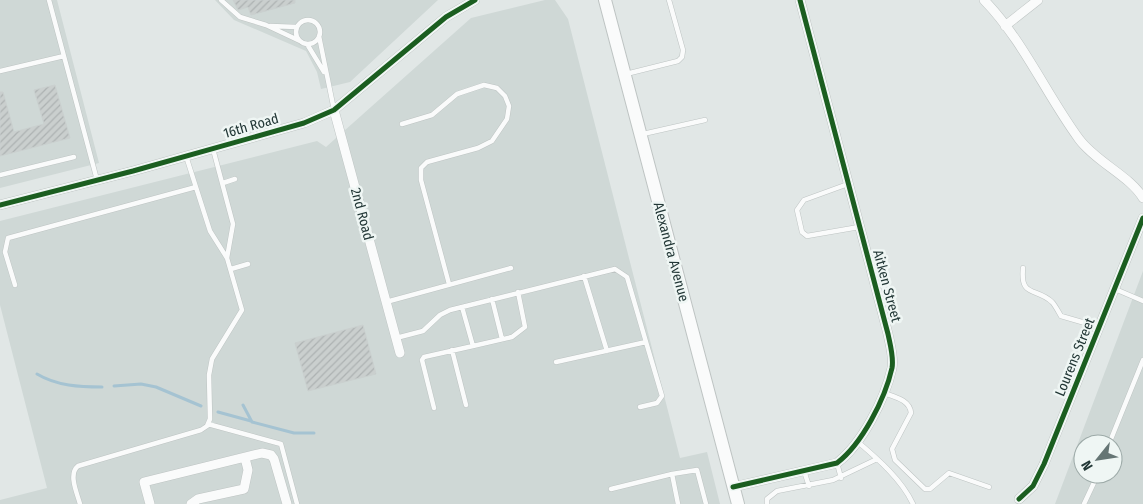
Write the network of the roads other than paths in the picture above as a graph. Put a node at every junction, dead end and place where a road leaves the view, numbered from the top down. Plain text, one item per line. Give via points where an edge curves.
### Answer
1 (49, 0) edge
2 (221, 0) edge
3 (475, 0) edge
4 (605, 0) edge
5 (669, 0) edge
6 (800, 0) edge
7 (984, 0) edge
8 (1038, 0) edge
9 (266, 25) junction
10 (1005, 26) junction
11 (297, 28) junction
12 (319, 36) junction
13 (300, 41) junction
14 (307, 44) junction
15 (64, 56) junction
16 (0, 71) edge
17 (624, 74) junction
18 (326, 75) junction
19 (334, 110) junction
20 (704, 120) dead end
21 (402, 124) dead end
22 (640, 135) junction
23 (213, 149) junction
24 (186, 156) junction
25 (74, 157) dead end
26 (0, 175) edge
27 (235, 179) dead end
28 (97, 180) junction
29 (223, 183) junction
30 (848, 184) junction
31 (196, 187) junction
32 (1143, 198) edge
33 (0, 205) edge
34 (1143, 218) edge
35 (860, 227) junction
36 (227, 258) junction
37 (248, 264) dead end
38 (512, 268) dead end
39 (1023, 268) dead end
40 (231, 269) junction
41 (584, 276) junction
42 (449, 284) junction
43 (15, 285) dead end
44 (1114, 288) junction
45 (518, 292) junction
46 (492, 299) junction
47 (1143, 301) edge
48 (386, 302) junction
49 (462, 306) junction
50 (1099, 327) junction
51 (396, 338) junction
52 (502, 339) junction
53 (646, 342) junction
54 (473, 346) junction
55 (452, 350) junction
56 (606, 351) junction
57 (400, 354) dead end
58 (1143, 360) edge
59 (556, 362) dead end
60 (884, 393) junction
61 (466, 405) dead end
62 (640, 407) dead end
63 (434, 408) dead end
64 (208, 424) junction
65 (1113, 434) edge
66 (858, 442) junction
67 (245, 458) junction
68 (877, 459) junction
69 (837, 463) junction
70 (804, 470) junction
71 (672, 474) junction
72 (841, 478) junction
73 (1093, 484) edge
74 (809, 486) junction
75 (733, 487) junction
76 (989, 487) dead end
77 (612, 489) dead end
78 (1019, 499) dead end
79 (80, 504) edge
80 (150, 504) edge
81 (191, 504) edge
82 (287, 504) edge
83 (297, 504) edge
84 (678, 504) edge
85 (706, 504) edge
86 (738, 504) edge
87 (767, 504) edge
88 (914, 504) edge
89 (1084, 504) edge

1 - 15 lane
2 - 9 lane via 240,17
3 - 19 street, 16th Road via 446,17
4 - 17 main road, Alexandra Avenue
5 - 17 lane via 682,57 678,61
6 - 30 street, Aitken Street
7 - 10 street
8 - 10 street
9 - 11 lane
9 - 13 lane
10 - 32 street via 1079,140 1134,186
11 - 12 lane via 305,21 313,22
11 - 13 lane via 296,35
12 - 14 lane
12 - 18 lane, 2nd Road
13 - 14 lane
14 - 18 lane, 2nd Road
15 - 16 lane
15 - 28 lane
17 - 22 main road, Alexandra Avenue
18 - 19 lane, 2nd Road
19 - 23 street, 16th Road via 304,123
19 - 48 street, 2nd Road
20 - 22 lane
21 - 42 lane via 432,115 457,94 484,85 497,88 505,96 508,106 507,119 485,146 427,162 421,168 421,180
22 - 75 main road, Alexandra Avenue
23 - 24 street, 16th Road
23 - 29 lane
24 - 28 street, 16th Road
24 - 31 lane
25 - 26 lane
27 - 29 lane
28 - 33 street, 16th Road
29 - 36 lane via 233,224
30 - 35 street, Aitken Street
30 - 35 lane via 804,200 796,210 802,232 807,236
31 - 36 lane via 210,231
31 - 43 lane via 11,236 4,246
34 - 44 street, Lourens Street
35 - 60 street, Aitken Street via 892,357
36 - 40 lane
37 - 40 lane
38 - 42 lane
39 - 50 lane via 1022,280 1026,289 1053,303 1061,316
40 - 64 lane via 242,310 212,359
41 - 45 lane
41 - 53 lane via 616,269 623,272
41 - 56 lane
42 - 48 lane
44 - 47 lane
44 - 50 street, Lourens Street
45 - 46 lane
45 - 52 lane via 525,328
46 - 49 lane
46 - 52 lane
48 - 51 street, 2nd Road
49 - 51 lane via 440,315 423,331
49 - 54 lane
50 - 78 street, Lourens Street via 1044,464 1033,486
51 - 57 street, 2nd Road
52 - 54 lane
53 - 56 lane
53 - 62 lane via 662,396 657,403
54 - 55 lane
55 - 61 lane
55 - 63 lane via 428,354 422,360
56 - 59 lane
58 - 65 lane
60 - 66 street, Aitken Street
60 - 76 lane via 906,402 910,408 911,413 892,454 925,489 930,489 949,473
64 - 79 lane via 193,432 78,466 74,472
64 - 83 lane via 280,444
66 - 68 lane
66 - 69 street, Aitken Street
67 - 80 street via 144,482
67 - 81 street via 248,470 244,489 198,499
67 - 82 street via 262,453 271,455
68 - 72 lane
68 - 88 lane
69 - 70 street
69 - 72 lane
70 - 74 lane
70 - 75 street
71 - 77 lane
71 - 84 lane
71 - 85 lane via 693,468 697,470
72 - 74 lane
73 - 89 lane
74 - 87 lane via 777,492 767,498
75 - 86 main road, Alexandra Avenue

